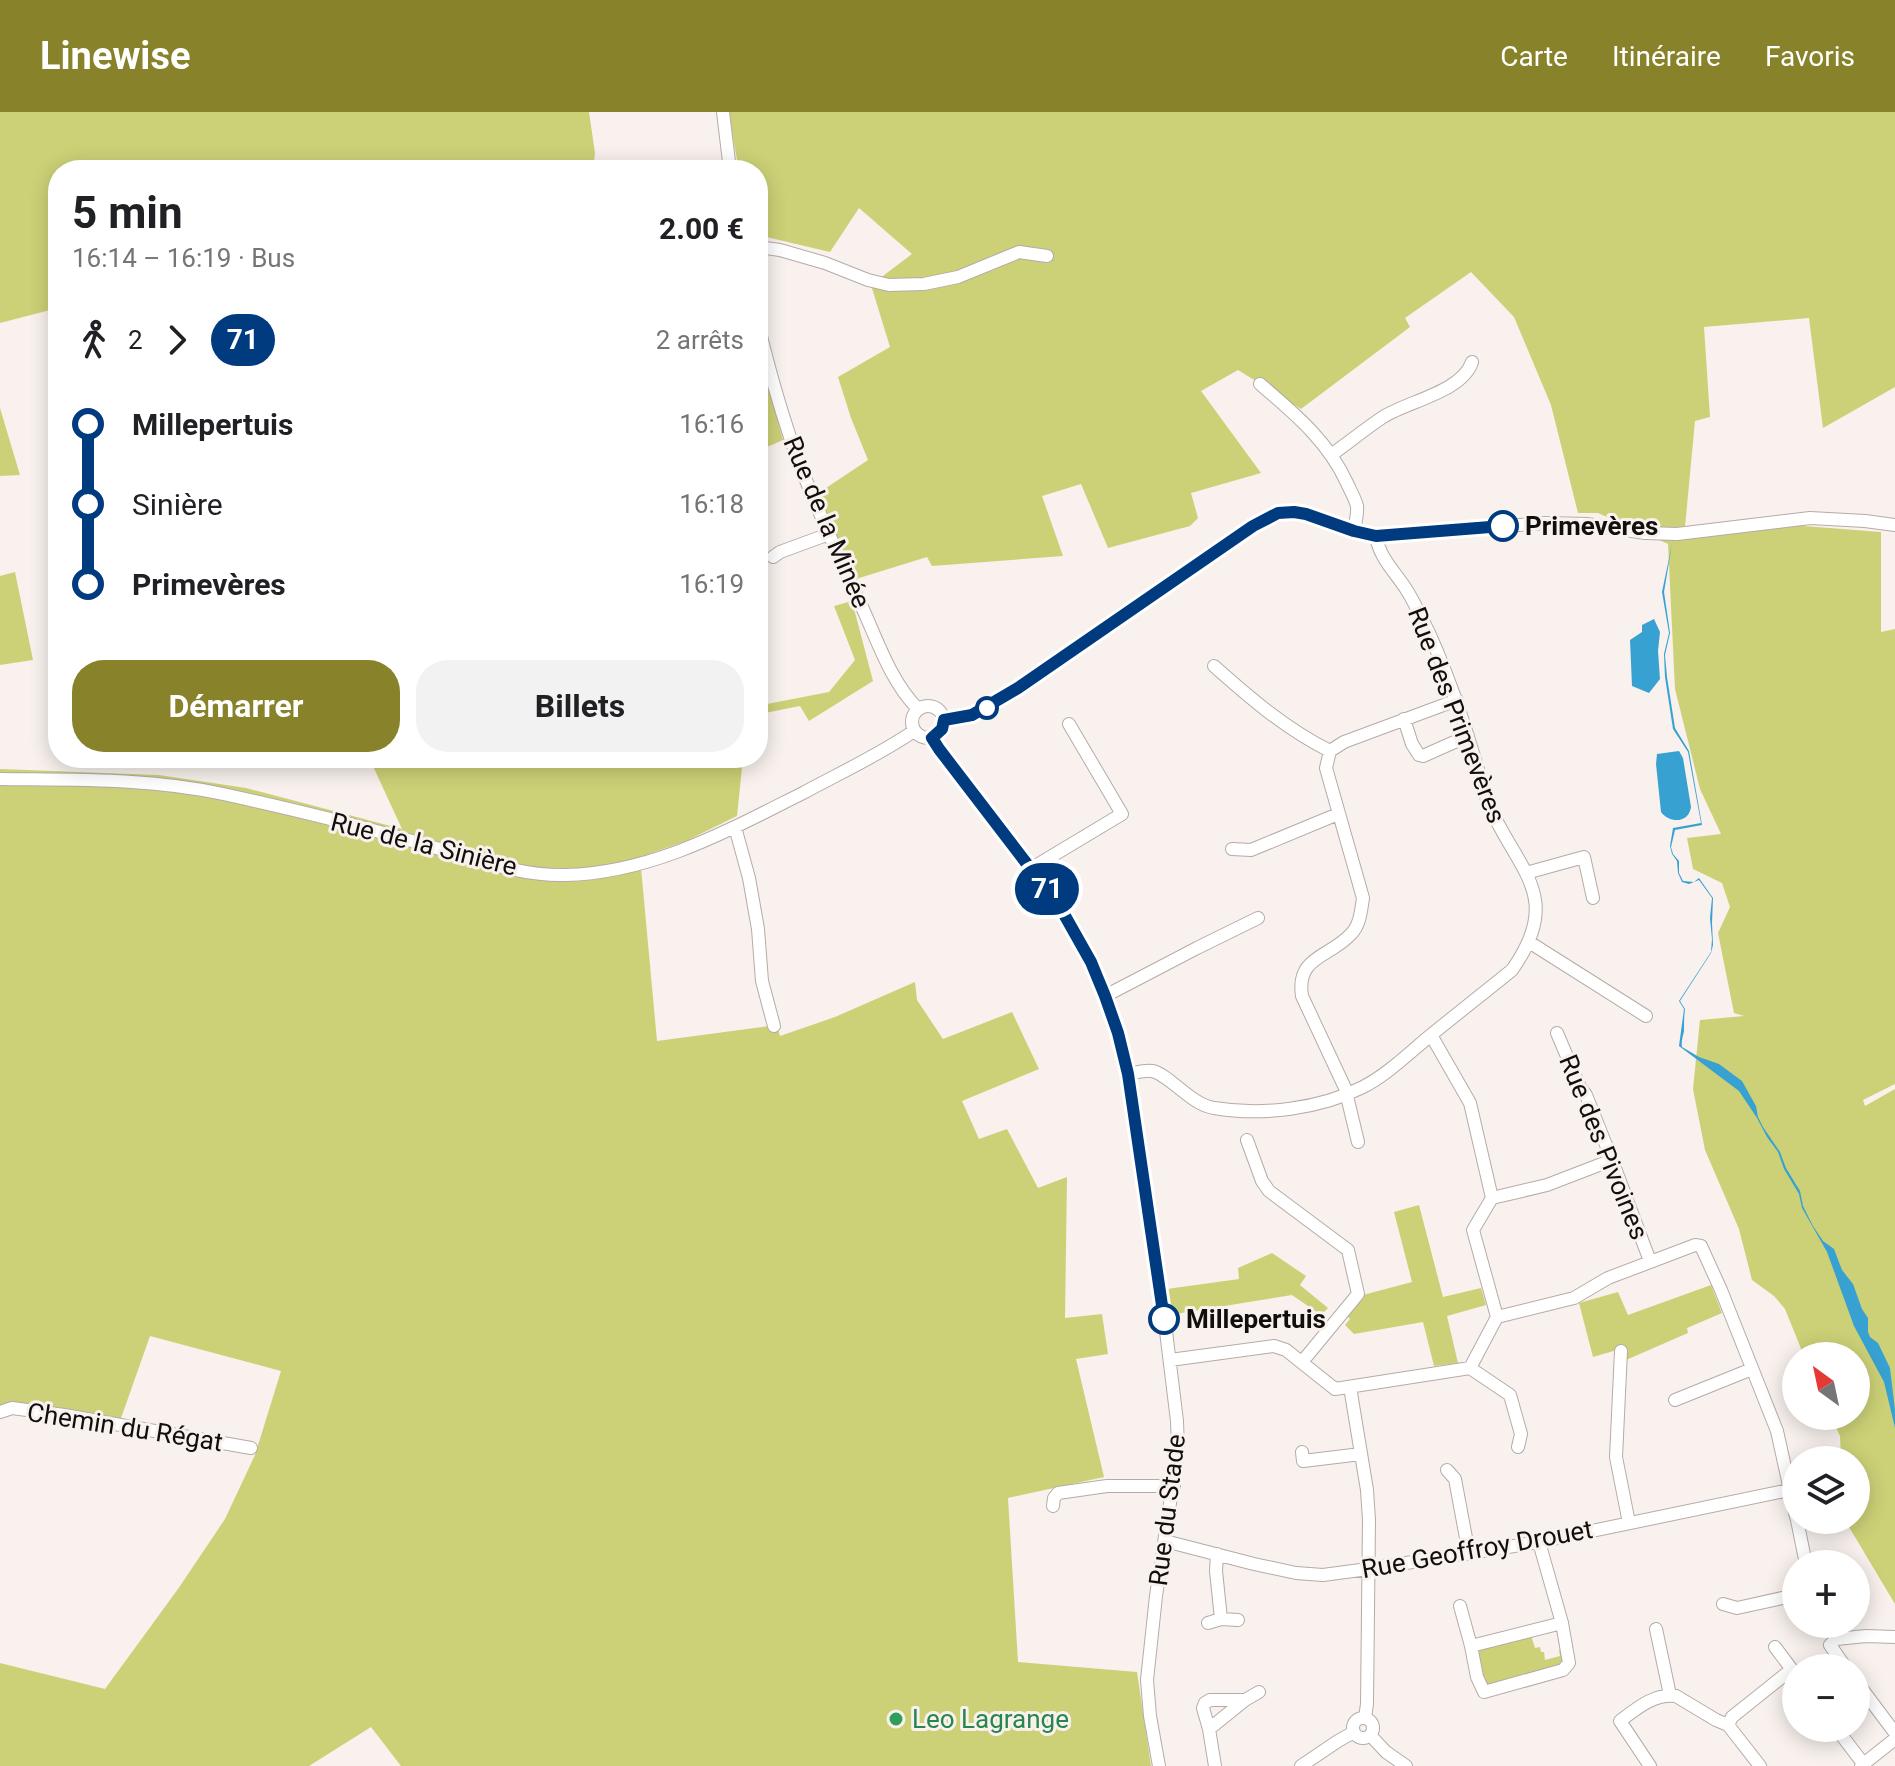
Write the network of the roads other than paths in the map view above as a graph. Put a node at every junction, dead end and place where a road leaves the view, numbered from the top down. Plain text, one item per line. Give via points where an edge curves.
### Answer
1 (723, 112) edge
2 (729, 160) edge
3 (768, 248) edge
4 (1047, 256) dead end
5 (768, 360) edge
6 (1472, 362) dead end
7 (1260, 384) dead end
8 (1331, 455) junction
9 (1895, 525) edge
10 (1354, 531) junction
11 (829, 534) junction
12 (1376, 536) junction
13 (773, 557) dead end
14 (1214, 666) dead end
15 (1457, 700) junction
16 (918, 709) junction
17 (1404, 719) junction
18 (944, 720) junction
19 (1069, 724) dead end
20 (914, 731) junction
21 (1468, 736) junction
22 (932, 738) junction
23 (1330, 751) junction
24 (0, 779) edge
25 (1338, 814) junction
26 (735, 827) junction
27 (1232, 849) dead end
28 (1032, 868) junction
29 (1526, 873) junction
30 (1593, 898) dead end
31 (1258, 918) dead end
32 (1529, 942) junction
33 (1105, 996) junction
34 (1646, 1016) dead end
35 (774, 1026) dead end
36 (1557, 1033) dead end
37 (1431, 1035) junction
38 (1128, 1074) junction
39 (1346, 1095) junction
40 (1247, 1140) dead end
41 (1358, 1142) dead end
42 (1612, 1160) junction
43 (1492, 1198) junction
44 (1650, 1261) junction
45 (1497, 1317) junction
46 (1621, 1351) dead end
47 (1170, 1360) junction
48 (1302, 1362) junction
49 (1470, 1368) junction
50 (1752, 1369) junction
51 (1350, 1387) junction
52 (1675, 1400) dead end
53 (0, 1412) edge
54 (1518, 1447) dead end
55 (251, 1448) dead end
56 (1302, 1452) dead end
57 (1361, 1454) junction
58 (1782, 1456) edge
59 (1447, 1470) dead end
60 (1174, 1486) junction
61 (1782, 1491) edge
62 (1053, 1506) dead end
63 (1629, 1523) junction
64 (1165, 1541) junction
65 (1539, 1542) junction
66 (1217, 1554) junction
67 (1469, 1554) junction
68 (1368, 1569) junction
69 (1782, 1598) edge
70 (1723, 1604) dead end
71 (1460, 1606) dead end
72 (1238, 1620) dead end
73 (1562, 1623) junction
74 (1656, 1629) dead end
75 (1895, 1637) edge
76 (1471, 1646) junction
77 (1775, 1647) dead end
78 (1836, 1654) edge
79 (1782, 1656) edge
80 (1782, 1681) edge
81 (1259, 1692) dead end
82 (1670, 1695) junction
83 (1245, 1700) junction
84 (1870, 1701) edge
85 (1365, 1718) junction
86 (1728, 1725) junction
87 (1209, 1729) junction
88 (1354, 1732) junction
89 (1370, 1735) junction
90 (1895, 1736) edge
91 (1846, 1742) edge
92 (1863, 1765) edge
93 (1159, 1766) edge
94 (1215, 1766) edge
95 (1301, 1766) edge
96 (1406, 1766) edge
97 (1650, 1766) edge
98 (1760, 1766) edge

1 - 2 street
3 - 4 street via 889,285 958,277 1019,252
5 - 11 street, Rue de la Minée via 798,460
6 - 8 street via 1469,371 1441,391 1384,416
7 - 8 street
8 - 10 street via 1357,508
9 - 12 street via 1810,518 1677,534 1545,523
10 - 12 street
10 - 18 street via 1294,512 1268,517 1018,688 972,715
11 - 13 street
11 - 16 street, Rue de la Minée via 892,671
12 - 15 street, Rue des Primevères via 1413,601
14 - 23 street via 1249,697
15 - 17 street
15 - 21 street, Rue des Primevères
16 - 18 street via 934,708
16 - 20 street via 912,717
17 - 21 street via 1419,755
17 - 23 street
18 - 22 street
19 - 28 street via 1127,811
20 - 22 street
20 - 26 street, Rue de la Sinière
21 - 29 street, Rue des Primevères via 1495,820
22 - 28 street, Rue du Stade
23 - 25 street via 1326,768
24 - 26 street, Rue de la Sinière via 151,784 221,794 501,868 558,875 600,873 653,861
25 - 27 street via 1251,850
25 - 39 street via 1363,898 1359,919 1351,934 1309,965 1300,983
26 - 35 street
28 - 33 street, Rue du Stade via 1075,932
29 - 30 street via 1584,857
29 - 32 street, Rue des Primevères via 1536,898
31 - 33 street
32 - 34 street
32 - 37 street, Rue des Primevères via 1512,970
33 - 38 street, Rue du Stade
36 - 42 street, Rue des Pivoines
37 - 39 street, Rue des Primevères via 1379,1078
37 - 43 street via 1470,1103
38 - 39 street, Rue des Primevères via 1156,1072 1210,1108 1240,1111
38 - 47 street, Rue du Stade
39 - 41 street
40 - 48 street via 1269,1191 1348,1250 1358,1294
42 - 43 street via 1547,1185
42 - 44 street, Rue des Pivoines
43 - 45 street via 1473,1230
44 - 45 street via 1574,1298
44 - 50 street via 1701,1246
45 - 49 street
46 - 63 street via 1616,1457
47 - 48 street via 1274,1346
47 - 60 street, Rue du Stade via 1178,1450
48 - 51 street via 1335,1389
49 - 51 street
49 - 54 street via 1510,1395 1521,1434
50 - 52 street
50 - 58 street
51 - 57 street
53 - 55 street, Chemin du Régat via 12,1408 64,1415
56 - 57 street via 1303,1461
57 - 68 street
59 - 67 street via 1455,1479
60 - 62 street via 1066,1491 1058,1493
60 - 64 street, Rue du Stade
61 - 63 street, Rue Geoffroy Drouet
63 - 65 street, Rue Geoffroy Drouet
64 - 66 street, Rue Geoffroy Drouet
64 - 93 street, Rue du Stade via 1147,1680
65 - 67 street, Rue Geoffroy Drouet
65 - 73 street
66 - 68 street, Rue Geoffroy Drouet via 1312,1575
66 - 72 street via 1214,1621
67 - 68 street, Rue Geoffroy Drouet
68 - 85 street
69 - 70 street via 1737,1608
71 - 76 street
73 - 76 street
73 - 76 street via 1569,1663 1563,1670 1484,1692
74 - 82 street
75 - 78 street via 1836,1639 1830,1645
77 - 79 street
80 - 86 street
81 - 83 street
82 - 86 street
82 - 97 street via 1642,1705 1620,1721
83 - 87 street
83 - 87 street via 1205,1703
84 - 90 street
85 - 88 street via 1354,1723
85 - 89 street via 1372,1723
86 - 98 street
87 - 94 street
88 - 89 street via 1361,1738
88 - 95 street
89 - 96 street
90 - 92 street
91 - 92 street

